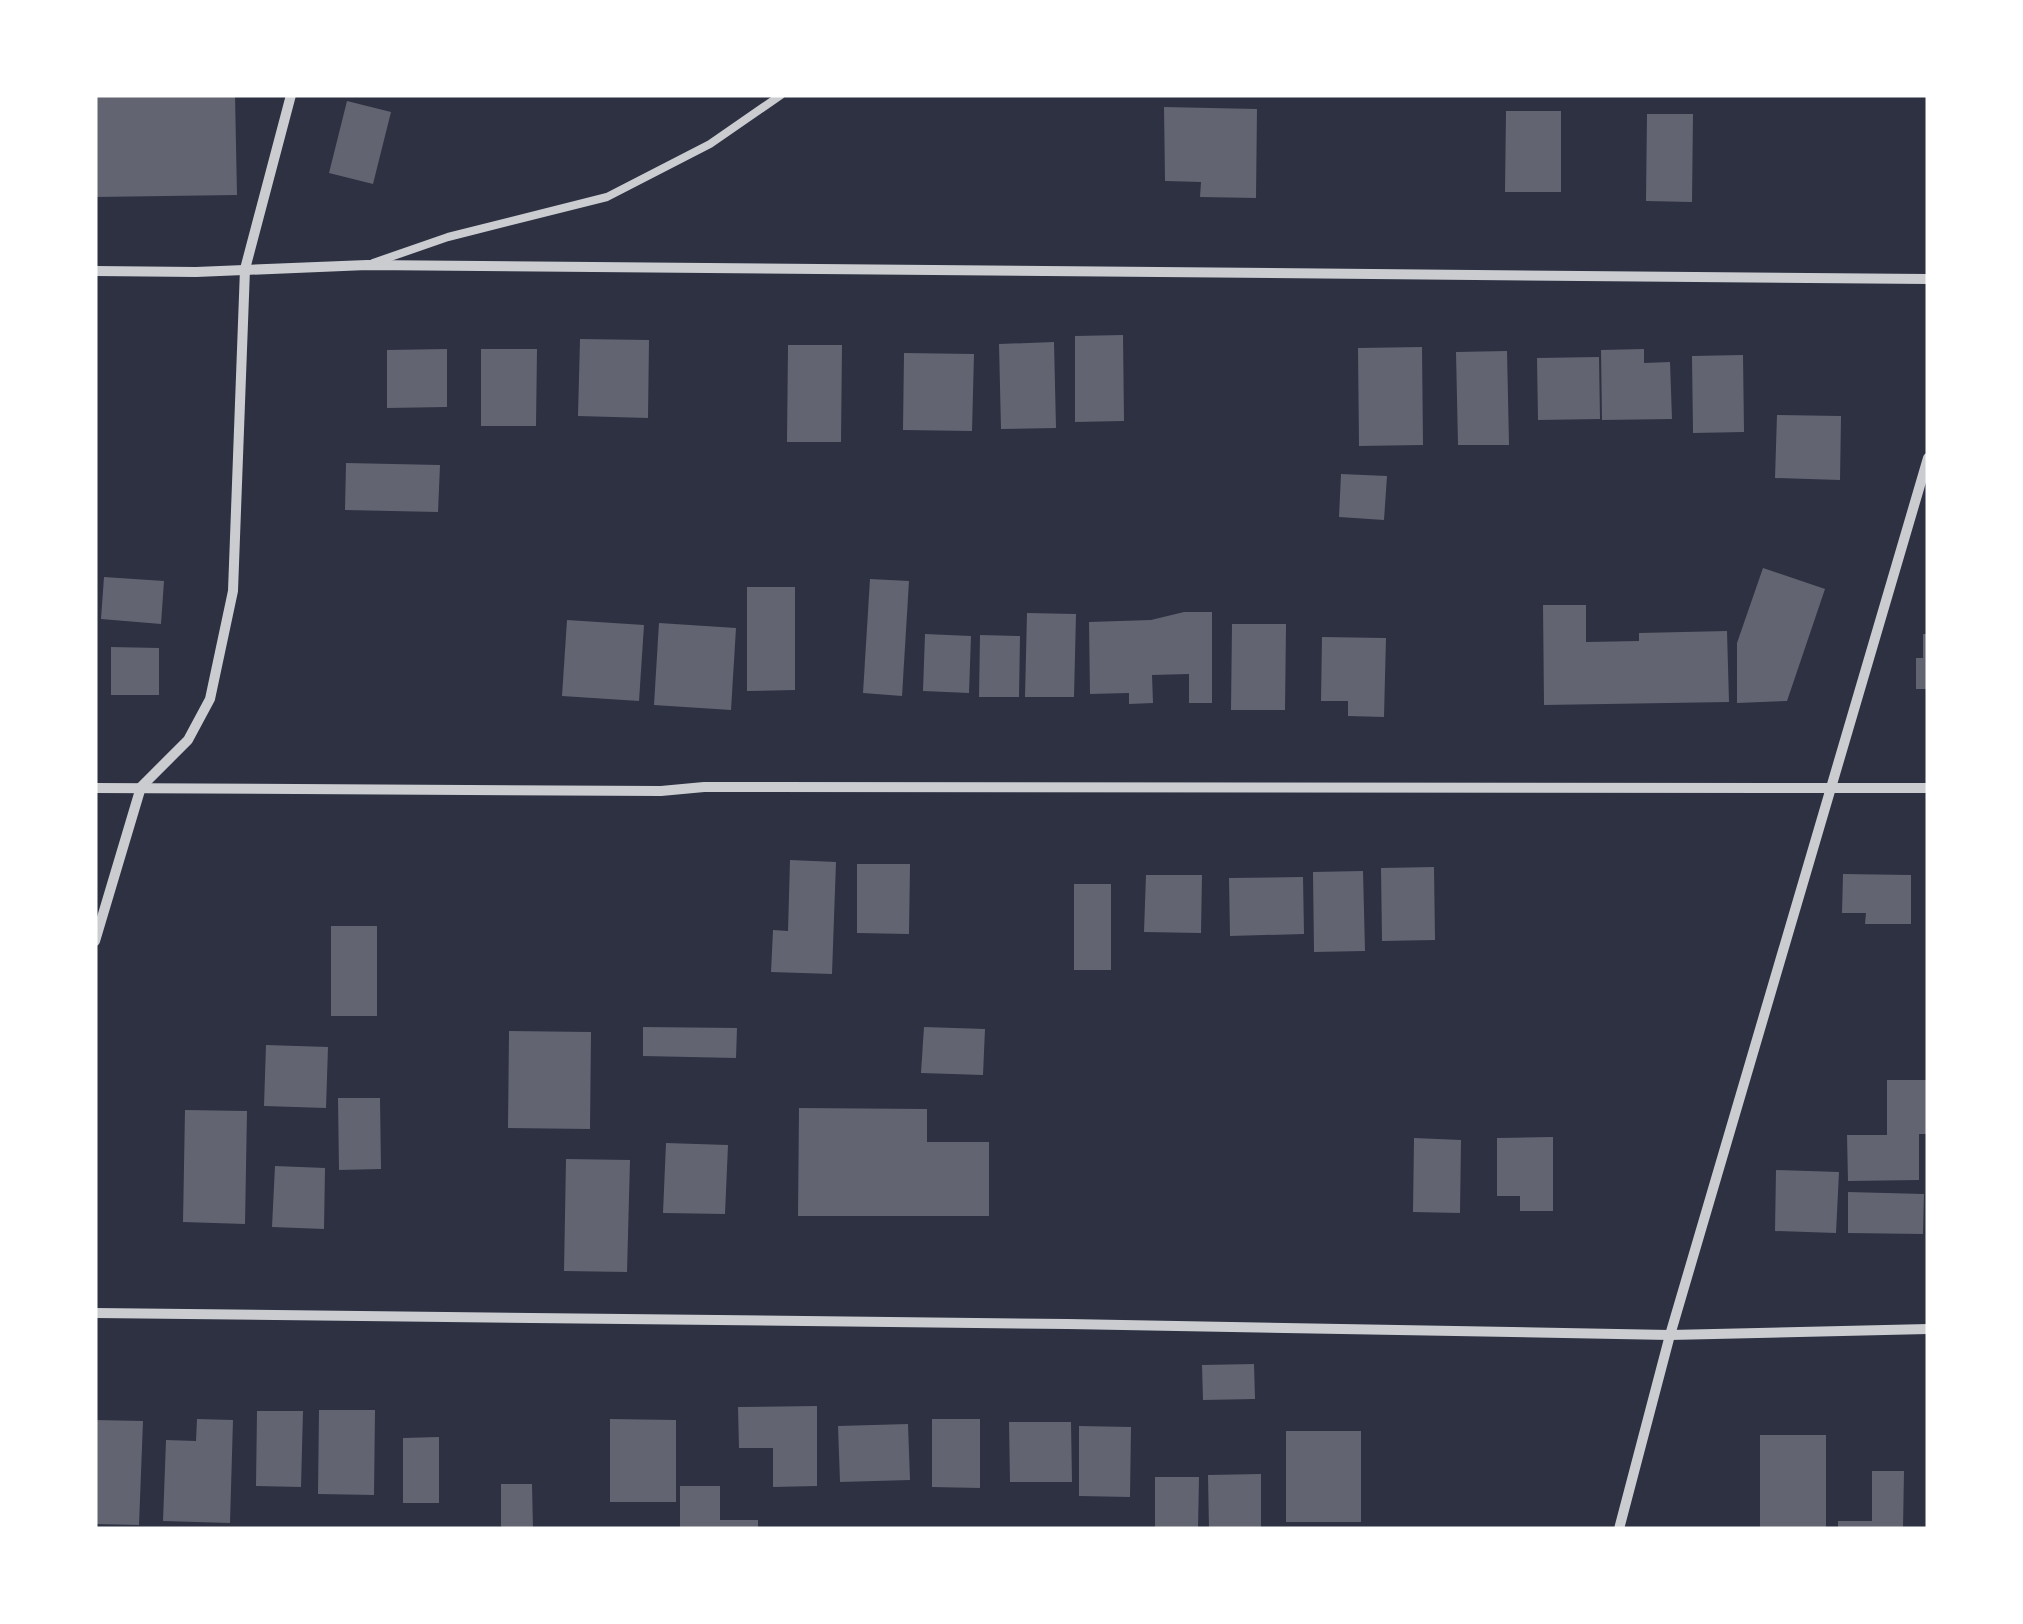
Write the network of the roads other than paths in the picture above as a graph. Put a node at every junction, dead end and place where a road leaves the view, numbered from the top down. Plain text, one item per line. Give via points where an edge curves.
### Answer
1 (291, 95) edge
2 (782, 95) edge
3 (366, 265) junction
4 (245, 269) junction
5 (95, 271) edge
6 (1928, 279) edge
7 (1928, 458) edge
8 (1830, 786) junction
9 (141, 787) junction
10 (95, 788) edge
11 (1928, 788) edge
12 (95, 941) edge
13 (95, 1312) edge
14 (1928, 1328) edge
15 (1670, 1335) junction
16 (1619, 1529) edge

1 - 4 street
2 - 3 lane via 710,144 607,197
3 - 4 street
3 - 6 street
4 - 5 street
4 - 9 street via 233,590 210,698 188,740
7 - 8 street
8 - 9 street via 661,792
8 - 11 street
8 - 15 street
9 - 10 street
9 - 12 street
13 - 15 street
14 - 15 street
15 - 16 street

